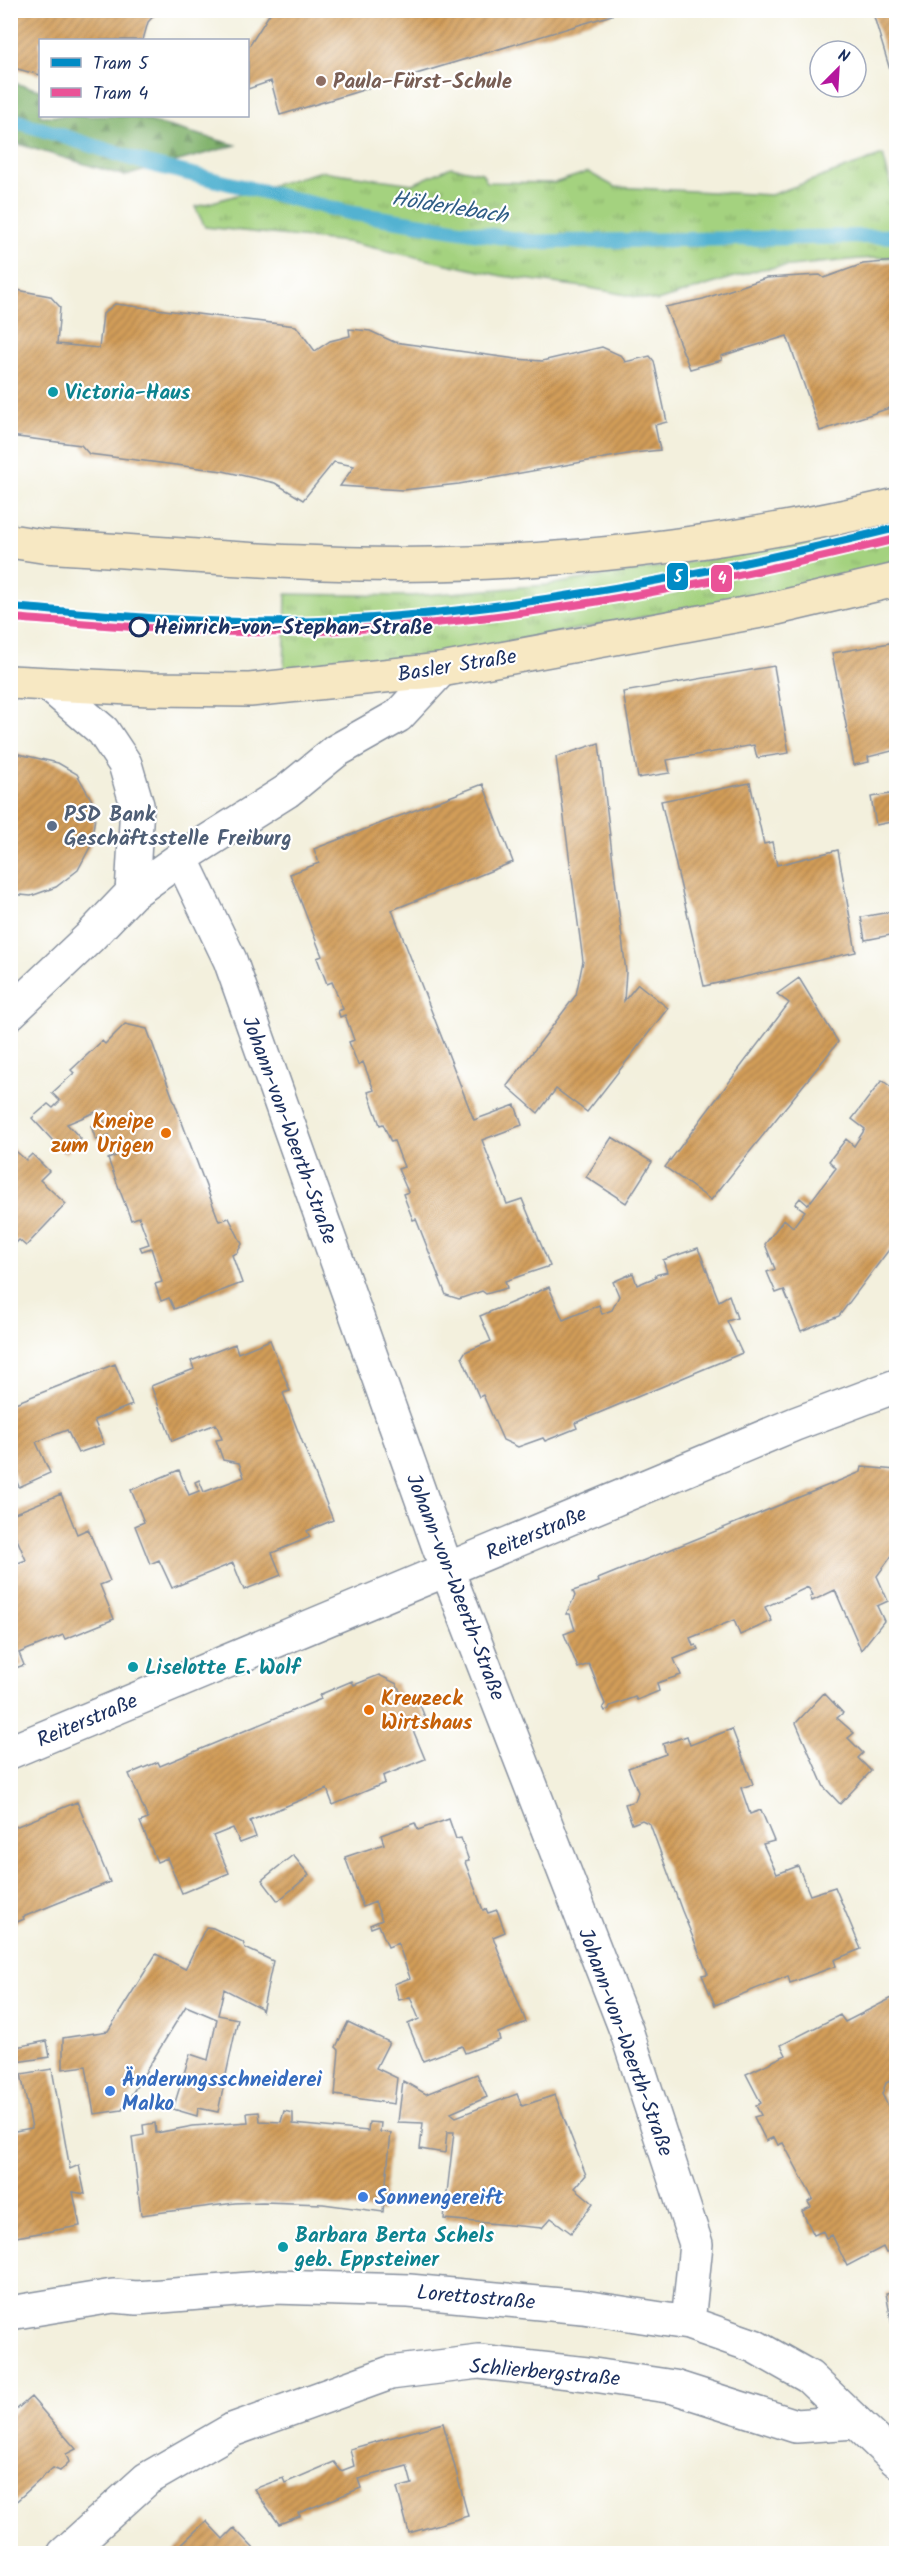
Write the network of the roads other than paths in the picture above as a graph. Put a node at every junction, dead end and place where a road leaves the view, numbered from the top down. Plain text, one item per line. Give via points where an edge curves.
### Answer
1 (897, 505) edge
2 (10, 541) edge
3 (897, 580) edge
4 (441, 670) junction
5 (10, 682) edge
6 (49, 685) junction
7 (181, 858) junction
8 (132, 893) junction
9 (10, 1013) edge
10 (897, 1386) edge
11 (447, 1570) junction
12 (10, 1752) edge
13 (10, 2313) edge
14 (688, 2323) junction
15 (855, 2422) junction
16 (897, 2460) edge
17 (64, 2553) edge

1 - 2 main road via 725,540 548,560 340,563
3 - 4 main road, Basler Straße via 777,608
4 - 6 main road, Basler Straße via 250,690
4 - 7 street via 398,716 336,751 287,791
5 - 6 main road, Basler Straße
6 - 8 street via 103,730 125,764 137,805
7 - 8 street
7 - 11 street, Johann-von-Weerth-Straße via 230,960
8 - 9 street
10 - 11 street, Reiterstraße via 795,1424
11 - 12 street, Reiterstraße
11 - 14 street, Johann-von-Weerth-Straße via 626,2030 696,2244
13 - 14 street, Lorettostraße via 113,2296 137,2298 274,2287 408,2291 583,2307
14 - 15 street, Lorettostraße via 754,2346 809,2377
15 - 16 street, Lorettostraße
15 - 17 street, Schlierbergstraße via 796,2426 674,2386 479,2362 390,2373 232,2430 147,2479

